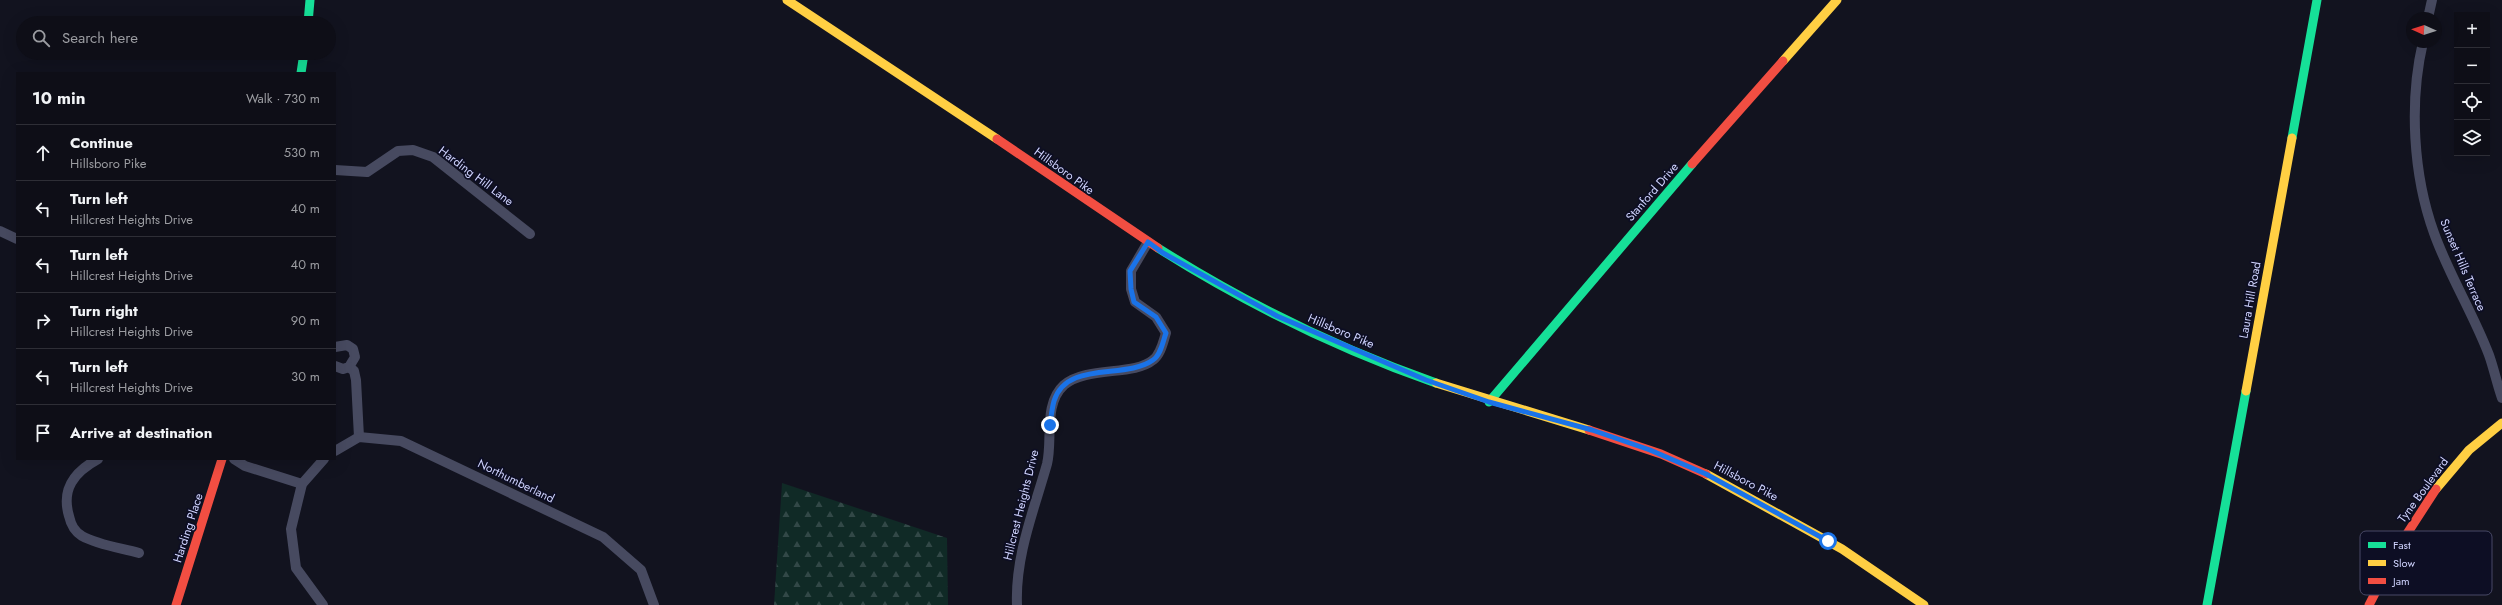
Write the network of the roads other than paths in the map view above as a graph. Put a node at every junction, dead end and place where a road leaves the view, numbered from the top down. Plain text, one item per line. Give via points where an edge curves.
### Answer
1 (310, 0) edge
2 (787, 0) edge
3 (1837, 0) edge
4 (2317, 0) edge
5 (2432, 0) edge
6 (2429, 12) edge
7 (309, 16) edge
8 (2422, 48) edge
9 (303, 60) edge
10 (301, 72) edge
11 (336, 170) edge
12 (0, 231) edge
13 (530, 234) dead end
14 (16, 239) edge
15 (1148, 242) junction
16 (336, 347) edge
17 (336, 366) edge
18 (349, 367) junction
19 (2502, 398) edge
20 (1489, 402) junction
21 (2502, 423) edge
22 (359, 437) junction
23 (336, 450) edge
24 (97, 460) edge
25 (222, 460) edge
26 (236, 460) edge
27 (323, 460) edge
28 (302, 484) junction
29 (2408, 531) edge
30 (138, 553) dead end
31 (2374, 595) edge
32 (176, 605) edge
33 (323, 605) edge
34 (654, 605) edge
35 (1017, 605) edge
36 (1924, 605) edge
37 (2207, 605) edge
38 (2369, 605) edge

1 - 7 main road
2 - 15 main road, Hillsboro Pike
3 - 20 main road, Stanford Drive via 1737,112
4 - 37 main road, Laura Hill Road
5 - 6 street
8 - 19 street, Sunset Hills Terrace via 2415,103 2424,202 2434,234 2489,355
9 - 10 main road
11 - 13 street, Harding Hill Lane via 367,172 398,151 412,150 433,157
12 - 14 street
15 - 20 main road, Hillsboro Pike via 1163,253 1277,316 1426,380
15 - 35 street, Hillcrest Heights Drive via 1130,271 1131,289 1134,302 1156,317 1166,333 1162,347 1153,360 1135,367 1077,377 1063,386 1054,400 1047,462 1022,552 1016,584
16 - 18 street via 344,344 353,349 355,360
17 - 18 street via 343,369
18 - 22 street via 354,371 356,380
20 - 36 main road, Hillsboro Pike via 1592,430 1650,450 1706,474 1790,518 1876,570
21 - 29 main road, Tyne Boulevard via 2470,449 2441,482
22 - 23 street
22 - 34 street, Northumberland via 402,441 603,537 641,570
24 - 30 street via 68,484 66,501 72,525 75,531 89,539
25 - 32 main road, Harding Place
26 - 28 street via 245,466
27 - 28 street
28 - 33 street via 291,529 296,568
31 - 38 main road, Tyne Boulevard

